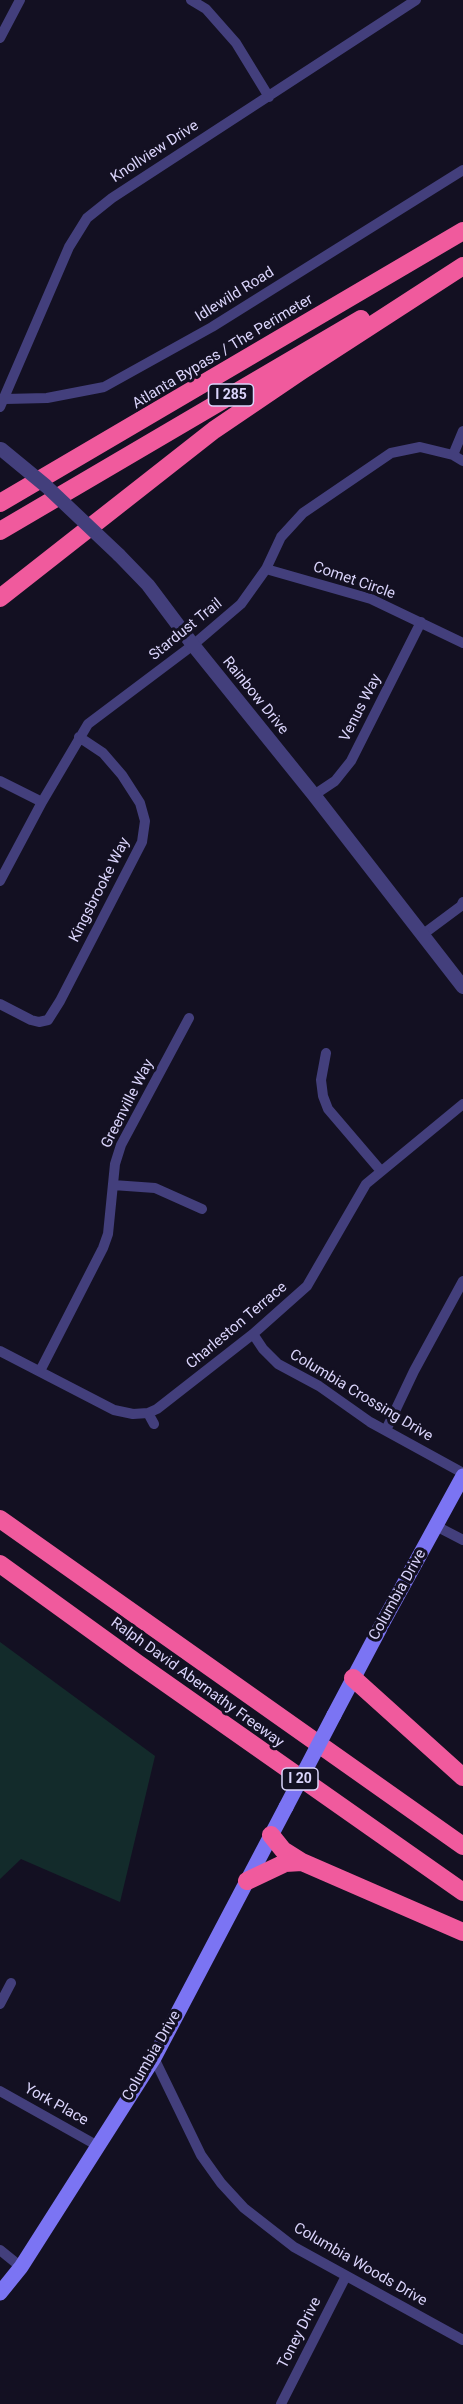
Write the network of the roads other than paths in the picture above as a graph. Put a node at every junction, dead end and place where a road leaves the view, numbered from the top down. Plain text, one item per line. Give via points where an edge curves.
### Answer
1 (20, 0) edge
2 (191, 0) edge
3 (409, 2) edge
4 (0, 38) edge
5 (269, 97) junction
6 (463, 170) edge
7 (463, 231) edge
8 (463, 261) edge
9 (463, 266) edge
10 (2, 403) edge
11 (463, 431) edge
12 (1, 448) edge
13 (453, 455) junction
14 (463, 460) edge
15 (0, 503) edge
16 (0, 531) edge
17 (266, 568) junction
18 (0, 601) edge
19 (421, 622) junction
20 (463, 643) edge
21 (193, 645) junction
22 (79, 738) junction
23 (0, 781) edge
24 (314, 795) junction
25 (42, 802) junction
26 (0, 881) edge
27 (463, 902) edge
28 (422, 935) junction
29 (463, 987) edge
30 (0, 1004) edge
31 (189, 1018) dead end
32 (326, 1053) dead end
33 (463, 1104) edge
34 (381, 1171) junction
35 (113, 1185) junction
36 (202, 1209) dead end
37 (463, 1281) edge
38 (253, 1334) junction
39 (0, 1351) edge
40 (40, 1371) junction
41 (148, 1413) junction
42 (154, 1424) dead end
43 (386, 1430) junction
44 (463, 1474) edge
45 (0, 1519) edge
46 (436, 1526) junction
47 (463, 1540) edge
48 (0, 1564) edge
49 (353, 1678) junction
50 (463, 1777) edge
51 (272, 1835) junction
52 (463, 1846) edge
53 (302, 1862) junction
54 (247, 1881) junction
55 (463, 1892) edge
56 (463, 1932) edge
57 (11, 1983) dead end
58 (0, 2004) edge
59 (154, 2058) junction
60 (0, 2091) edge
61 (98, 2146) junction
62 (0, 2250) edge
63 (21, 2267) junction
64 (346, 2276) junction
65 (0, 2293) edge
66 (463, 2340) edge
67 (281, 2404) edge

1 - 4 street
2 - 5 street via 206,9 236,43
3 - 5 street, Knollview Drive
5 - 10 street, Knollview Drive via 87,218 69,247
6 - 10 street, Idlewild Road via 212,327 104,387
7 - 15 highway, Atlanta Bypass / The Perimeter / I 285
8 - 16 highway, I 285
9 - 18 highway via 214,430
11 - 13 street
12 - 21 street, Rainbow Drive, bridge via 119,555 148,585
13 - 14 street, Stardust Trail
13 - 17 street, Stardust Trail via 420,447 391,453 303,513 281,537
17 - 19 street, Comet Circle via 371,599
17 - 21 street, Stardust Trail via 241,604
19 - 20 street, Comet Circle
19 - 24 street, Venus Way via 351,761 340,777
21 - 22 street, Stardust Trail via 88,724
21 - 24 street, Rainbow Drive
22 - 25 street, Stardust Trail
22 - 30 street, Kingsbrooke Way via 103,753 140,804 145,821 142,842 48,1020 31,1020
23 - 25 street
24 - 28 street, Rainbow Drive
25 - 26 street, Stardust Trail
27 - 28 street
28 - 29 street, Rainbow Drive
31 - 35 street, Greenville Way via 121,1145
32 - 34 street via 321,1080 328,1109
33 - 34 street, Charleston Terrace
34 - 38 street, Charleston Terrace via 366,1184 307,1287
35 - 36 street via 155,1188
35 - 40 street, Greenville Way via 103,1248
37 - 43 street
38 - 41 street, Charleston Terrace
38 - 43 street, Columbia Crossing Drive via 278,1364
39 - 40 street
40 - 41 street via 114,1410
41 - 42 street
43 - 44 street, Columbia Crossing Drive
44 - 46 main road, Columbia Drive
45 - 52 highway, Ralph David Abernathy Freeway / I 20
46 - 47 street
46 - 49 main road, Columbia Drive
48 - 55 highway, Ralph David Abernathy Freeway / I 20
49 - 50 highway
49 - 51 main road, Columbia Drive, bridge
51 - 53 highway via 276,1844
51 - 54 main road, Columbia Drive
53 - 54 highway via 285,1863
53 - 56 highway
54 - 59 main road, Columbia Drive
57 - 58 street
59 - 61 main road, Columbia Drive
59 - 64 street, Columbia Woods Drive via 201,2155 221,2183 271,2230
60 - 61 street, York Place
61 - 63 main road, Columbia Drive
62 - 63 street
63 - 65 main road, Columbia Drive
64 - 66 street, Columbia Woods Drive
64 - 67 street, Toney Drive

